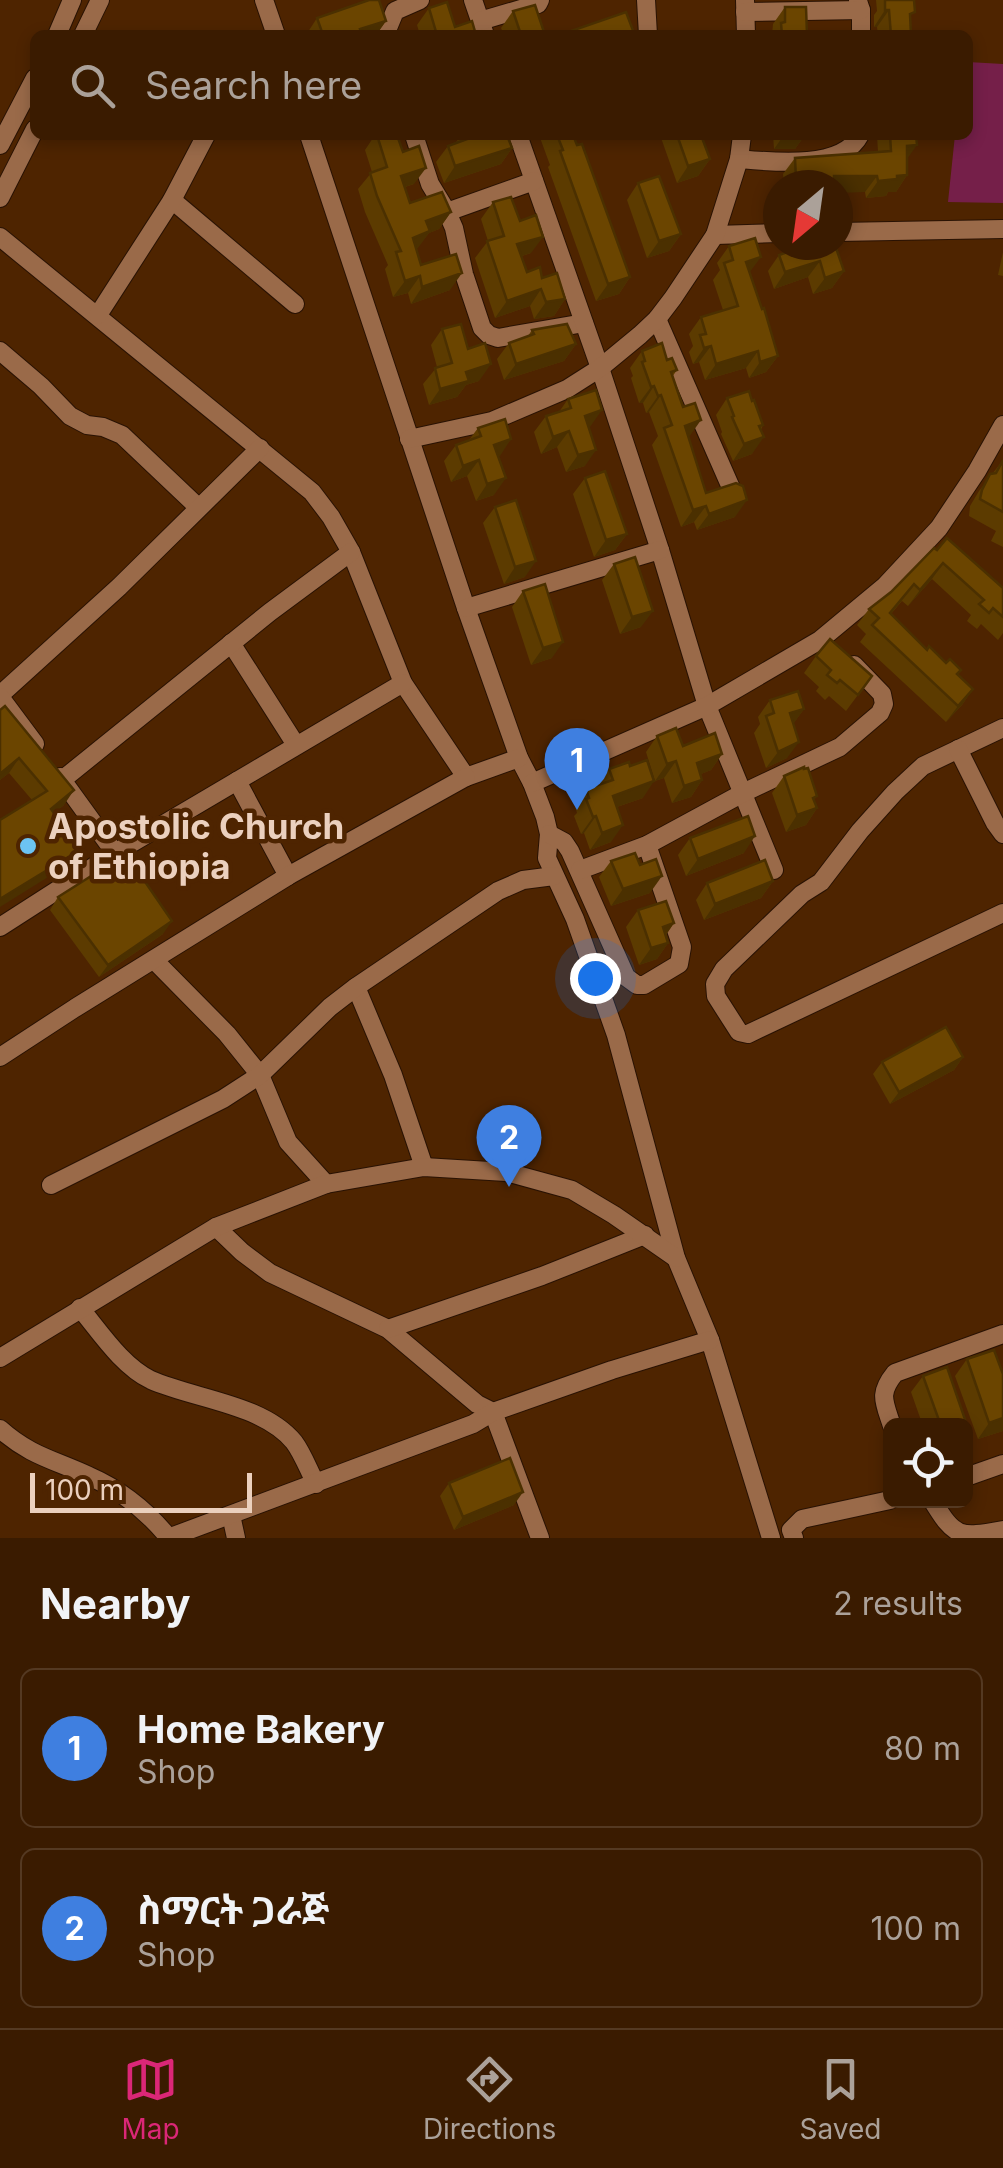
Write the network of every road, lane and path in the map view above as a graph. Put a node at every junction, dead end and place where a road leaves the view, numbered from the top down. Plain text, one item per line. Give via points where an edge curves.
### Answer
1 (72, 0) edge
2 (100, 0) edge
3 (264, 0) edge
4 (420, 0) edge
5 (473, 0) edge
6 (540, 0) edge
7 (646, 0) edge
8 (859, 5) edge
9 (744, 23) edge
10 (482, 28) edge
11 (59, 30) edge
12 (85, 30) edge
13 (274, 30) edge
14 (388, 30) edge
15 (648, 30) edge
16 (861, 30) edge
17 (30, 88) edge
18 (30, 139) edge
19 (203, 140) edge
20 (315, 140) edge
21 (416, 140) edge
22 (520, 140) edge
23 (741, 140) edge
24 (858, 140) edge
25 (0, 145) edge
26 (739, 159) junction
27 (534, 181) junction
28 (0, 198) edge
29 (172, 200) junction
30 (447, 212) junction
31 (1003, 229) edge
32 (853, 232) edge
33 (763, 234) edge
34 (716, 235) junction
35 (0, 237) edge
36 (296, 304) dead end
37 (98, 315) junction
38 (657, 319) junction
39 (584, 323) junction
40 (0, 351) edge
41 (600, 368) junction
42 (1003, 425) edge
43 (409, 439) junction
44 (260, 448) junction
45 (995, 459) edge
46 (732, 490) edge
47 (198, 507) junction
48 (660, 550) junction
49 (351, 552) junction
50 (466, 608) junction
51 (826, 636) junction
52 (231, 643) junction
53 (403, 684) junction
54 (0, 696) edge
55 (707, 706) junction
56 (1003, 728) edge
57 (296, 745) junction
58 (958, 749) junction
59 (518, 758) junction
60 (466, 777) junction
61 (62, 780) junction
62 (237, 780) junction
63 (532, 783) junction
64 (743, 793) junction
65 (550, 834) junction
66 (1003, 834) edge
67 (648, 845) junction
68 (115, 853) junction
69 (580, 870) junction
70 (774, 870) edge
71 (288, 876) junction
72 (554, 876) junction
73 (1003, 913) edge
74 (0, 927) edge
75 (154, 960) junction
76 (356, 987) junction
77 (0, 1057) edge
78 (260, 1074) junction
79 (424, 1167) junction
80 (326, 1184) junction
81 (51, 1185) dead end
82 (216, 1227) junction
83 (645, 1235) junction
84 (676, 1258) junction
85 (80, 1308) junction
86 (388, 1330) junction
87 (1003, 1334) edge
88 (710, 1340) junction
89 (0, 1358) edge
90 (493, 1412) junction
91 (889, 1418) edge
92 (0, 1429) edge
93 (1003, 1464) edge
94 (973, 1475) edge
95 (316, 1484) junction
96 (883, 1502) edge
97 (937, 1508) edge
98 (231, 1515) junction
99 (1003, 1530) edge
100 (168, 1538) edge
101 (236, 1538) edge
102 (540, 1538) edge
103 (771, 1538) edge
104 (794, 1538) edge

1 - 11 street
2 - 12 street
3 - 13 street
4 - 14 street via 395,11
5 - 10 street
6 - 10 street
7 - 15 street
8 - 9 street
8 - 16 street
17 - 25 street
18 - 28 street
19 - 29 street
20 - 43 street
21 - 30 street
22 - 27 street
23 - 26 street
24 - 26 street via 843,154 787,164
26 - 34 street
27 - 30 street
27 - 39 street
29 - 36 street
29 - 37 street
30 - 39 street via 489,335
31 - 32 street
33 - 34 street
34 - 38 street
35 - 37 street
37 - 44 street
38 - 41 street
38 - 46 street
39 - 41 street
40 - 47 street via 70,416 122,435
41 - 43 street via 492,421
41 - 48 street
42 - 45 street
43 - 50 street
44 - 47 street
44 - 49 street via 312,492
45 - 51 street via 885,586
47 - 54 street
48 - 50 street
48 - 55 street
49 - 52 street
49 - 53 street
50 - 59 street
51 - 55 street
51 - 64 street via 882,694 880,713 840,747
52 - 57 street
52 - 61 street
53 - 57 street
53 - 60 street
54 - 61 street
55 - 63 street
55 - 64 street
56 - 58 street
57 - 62 street
58 - 66 street
58 - 73 street via 922,766 895,792 821,882 724,969 716,996 739,1032 748,1034
59 - 60 street
59 - 63 street
60 - 71 street
61 - 68 street
62 - 68 street
62 - 71 street
63 - 65 street
64 - 67 street
64 - 70 street
65 - 69 street via 564,842
65 - 72 street
67 - 69 street
67 - 69 street via 682,956 644,985 626,977
68 - 74 street
71 - 75 street
72 - 76 street via 498,890
72 - 84 street via 616,1036
75 - 77 street
75 - 78 street
76 - 78 street
76 - 79 street
78 - 80 street via 288,1142
78 - 81 street
79 - 80 street
79 - 83 street via 506,1172 572,1190
80 - 82 street
82 - 85 street
82 - 86 street via 270,1272
83 - 84 street
83 - 86 street
84 - 88 street
85 - 89 street
85 - 95 street via 148,1379 272,1424 294,1443
86 - 90 street
87 - 91 street via 895,1373 882,1395
88 - 90 street
88 - 103 street
90 - 95 street
90 - 102 street
92 - 100 street via 51,1462 119,1492
93 - 94 street
95 - 98 street
96 - 104 street via 802,1519 791,1530
97 - 99 street via 960,1536
98 - 100 street
98 - 101 street

